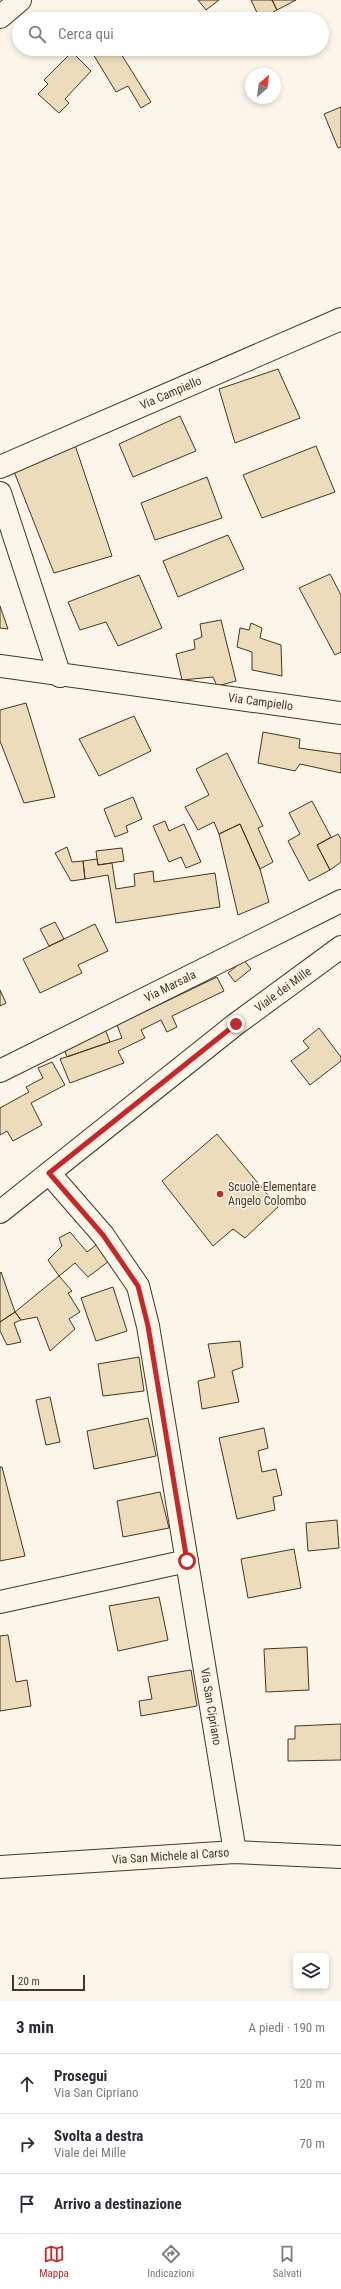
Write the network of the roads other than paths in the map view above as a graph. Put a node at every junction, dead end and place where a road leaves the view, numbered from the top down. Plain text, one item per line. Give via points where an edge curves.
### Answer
1 (20, 0) edge
2 (0, 17) edge
3 (341, 319) edge
4 (0, 467) edge
5 (0, 493) edge
6 (0, 666) edge
7 (60, 676) junction
8 (341, 713) edge
9 (341, 901) edge
10 (341, 947) edge
11 (0, 1072) edge
12 (49, 1173) junction
13 (0, 1212) edge
14 (187, 1561) junction
15 (0, 1602) edge
16 (235, 1852) junction
17 (341, 1857) edge
18 (0, 1867) edge

1 - 2 street
3 - 4 street, Via Campiello
5 - 7 street
6 - 7 street, Via Campiello
7 - 8 street, Via Campiello
9 - 11 street, Via Marsala
10 - 12 street, Viale dei Mille via 236,1024
12 - 13 street, Viale dei Mille
12 - 14 street, Via San Cipriano via 103,1235 138,1286 148,1326
14 - 15 street
14 - 16 street, Via San Cipriano
16 - 17 street, Via San Michele al Carso
16 - 18 street, Via San Michele al Carso

